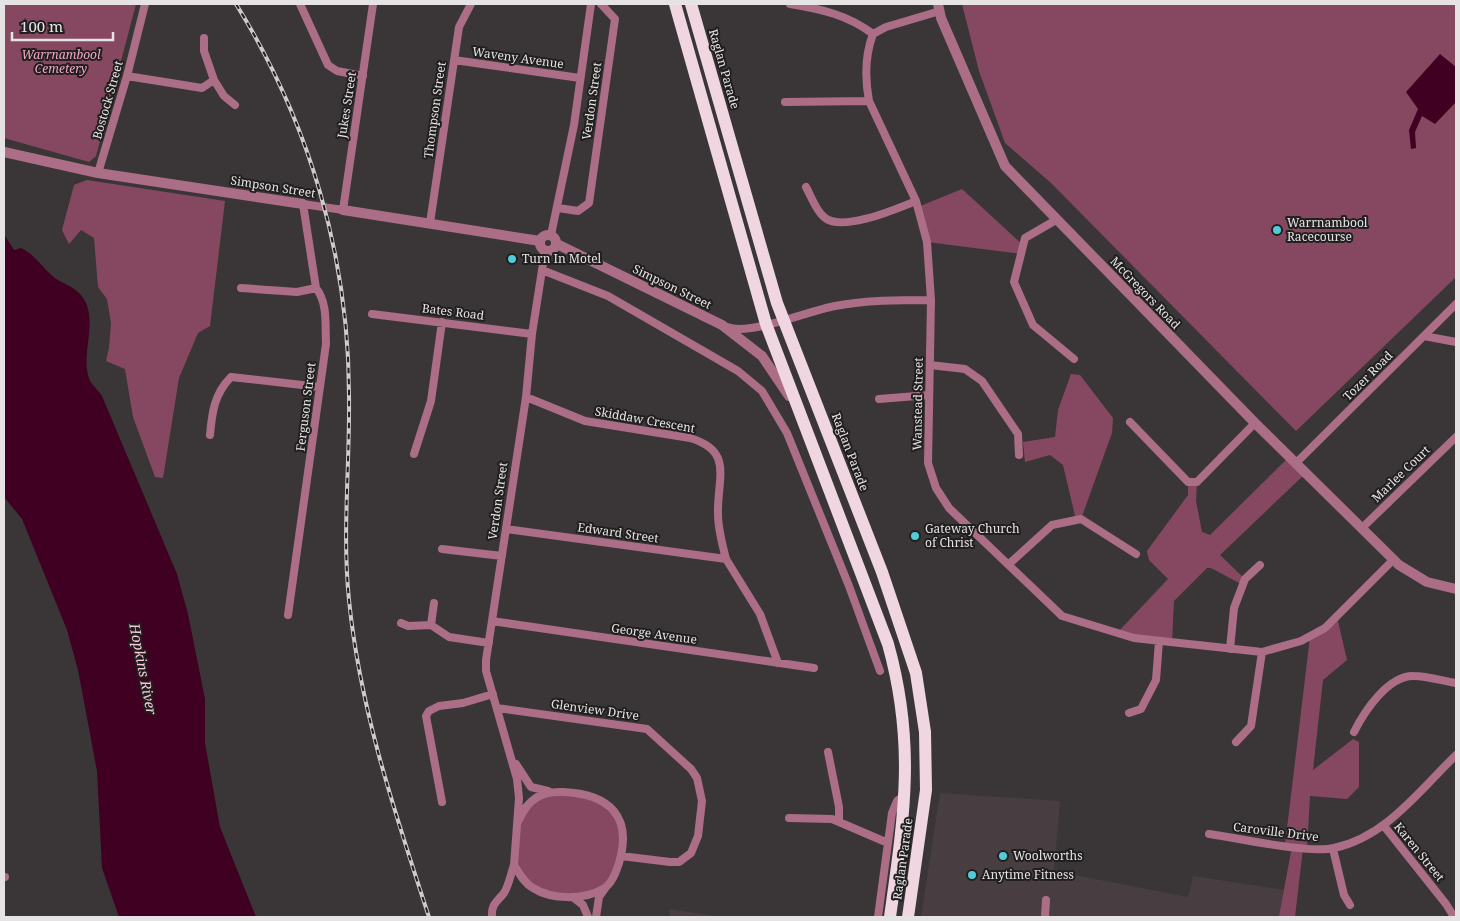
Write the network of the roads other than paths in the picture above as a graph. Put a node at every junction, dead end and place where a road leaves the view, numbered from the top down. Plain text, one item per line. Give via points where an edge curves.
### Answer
1 (145, 4) edge
2 (300, 4) edge
3 (373, 4) edge
4 (471, 4) edge
5 (590, 4) edge
6 (601, 4) edge
7 (675, 4) edge
8 (691, 4) edge
9 (790, 4) edge
10 (939, 7) edge
11 (873, 34) junction
12 (204, 38) dead end
13 (454, 60) junction
14 (127, 76) junction
15 (363, 76) junction
16 (580, 78) junction
17 (214, 80) junction
18 (869, 100) junction
19 (785, 102) dead end
20 (234, 105) dead end
21 (4, 152) edge
22 (98, 172) junction
23 (806, 187) dead end
24 (916, 201) junction
25 (303, 204) junction
26 (558, 208) junction
27 (343, 210) junction
28 (1056, 220) junction
29 (430, 223) junction
30 (551, 235) junction
31 (540, 241) junction
32 (557, 244) junction
33 (545, 251) junction
34 (542, 270) junction
35 (241, 288) dead end
36 (316, 288) junction
37 (931, 300) junction
38 (1456, 304) edge
39 (372, 314) dead end
40 (784, 320) junction
41 (442, 322) junction
42 (766, 324) junction
43 (722, 325) junction
44 (532, 334) junction
45 (1424, 336) junction
46 (1456, 342) edge
47 (1074, 359) dead end
48 (930, 365) junction
49 (320, 387) junction
50 (929, 395) junction
51 (526, 397) junction
52 (879, 399) dead end
53 (1130, 422) dead end
54 (1256, 423) junction
55 (210, 435) dead end
56 (807, 436) junction
57 (1456, 436) edge
58 (414, 454) dead end
59 (1019, 455) dead end
60 (1296, 463) junction
61 (1362, 528) junction
62 (506, 529) junction
63 (442, 549) dead end
64 (1136, 554) dead end
65 (502, 556) junction
66 (726, 559) junction
67 (1394, 559) junction
68 (1009, 564) junction
69 (1260, 565) dead end
70 (882, 572) junction
71 (864, 580) junction
72 (849, 586) junction
73 (1456, 589) edge
74 (434, 603) dead end
75 (288, 615) dead end
76 (492, 621) junction
77 (401, 623) dead end
78 (431, 625) junction
79 (1159, 641) junction
80 (489, 643) junction
81 (1230, 649) junction
82 (1262, 652) junction
83 (778, 663) junction
84 (814, 668) dead end
85 (880, 671) dead end
86 (1456, 683) edge
87 (493, 694) junction
88 (497, 708) junction
89 (1129, 713) dead end
90 (1354, 732) dead end
91 (1236, 742) dead end
92 (509, 751) junction
93 (828, 752) dead end
94 (1456, 755) edge
95 (548, 791) junction
96 (906, 794) junction
97 (442, 802) dead end
98 (789, 818) dead end
99 (519, 820) junction
100 (839, 822) junction
101 (1384, 826) junction
102 (1209, 834) dead end
103 (888, 843) junction
104 (1333, 849) junction
105 (621, 856) junction
106 (514, 865) junction
107 (607, 885) junction
108 (574, 898) junction
109 (1046, 900) dead end
110 (1350, 905) dead end
111 (1044, 916) edge
112 (492, 917) edge
113 (588, 917) edge
114 (596, 917) edge
115 (878, 917) edge
116 (890, 917) edge
117 (908, 917) edge
118 (1454, 917) edge

1 - 14 street, Bostock Street
2 - 15 street via 328,66
3 - 15 street, Jukes Street
4 - 13 street, Thompson Street via 459,27
5 - 16 street, Verdon Street
6 - 26 street, Verdon Street via 615,19 589,204 578,211
7 - 42 highway, Raglan Parade
8 - 40 highway, Raglan Parade via 764,262
9 - 11 street via 821,9 856,21
10 - 11 street
10 - 28 street, McGregors Road via 1004,166
11 - 18 street, Wanstead Street via 868,47 866,85
12 - 17 street via 204,51
13 - 16 street, Waveny Avenue
13 - 29 street, Thompson Street
14 - 17 street via 202,88
14 - 22 street, Bostock Street
15 - 27 street, Jukes Street
16 - 26 street, Verdon Street
17 - 20 street
18 - 19 street
18 - 24 street, Wanstead Street
21 - 22 street, Simpson Street
22 - 25 street, Simpson Street
23 - 24 street via 824,218 841,224 886,213
24 - 37 street, Wanstead Street via 927,242
25 - 27 street, Simpson Street
25 - 36 street, Ferguson Street
26 - 30 street, Verdon Street
27 - 29 street, Simpson Street
28 - 47 street via 1024,238 1014,282 1033,325
28 - 54 street, McGregors Road
29 - 31 street, Simpson Street
30 - 31 street via 543,236
30 - 32 street
31 - 33 street
32 - 33 street via 553,250
32 - 43 street, Simpson Street
33 - 34 street, Verdon Street
34 - 44 street, Verdon Street
34 - 72 street via 608,296 738,371 762,391 787,433
35 - 36 street via 297,292
36 - 49 street, Ferguson Street via 322,295 326,344
37 - 40 street, Simpson Street via 858,302
37 - 48 street, Wanstead Street
38 - 45 street, Tozer Road
39 - 41 street, Bates Road
40 - 42 street, Simpson Street
40 - 70 highway, Raglan Parade
41 - 44 street, Bates Road
41 - 58 street via 430,401
42 - 43 street, Simpson Street via 743,330
42 - 56 highway, Raglan Parade
43 - 56 street, Simpson Street via 750,345 772,369 789,395
44 - 51 street, Verdon Street
45 - 46 street
45 - 60 street, Tozer Road
48 - 50 street, Wanstead Street
48 - 59 street via 965,369 982,381 1018,434
49 - 55 street via 231,377 222,386 213,408
49 - 75 street, Ferguson Street
50 - 52 street
50 - 68 street, Wanstead Street via 928,463 936,488 948,508
51 - 62 street, Verdon Street
51 - 66 street, Skiddaw Crescent via 586,421 705,443 720,462 718,514
53 - 54 street via 1188,482 1197,482
54 - 60 street, McGregors Road
56 - 71 highway, Raglan Parade
57 - 61 street, Marlee Court
60 - 61 street, McGregors Road
61 - 67 street, McGregors Road
62 - 65 street, Verdon Street
62 - 66 street, Edward Street
63 - 65 street
64 - 68 street via 1081,519 1052,525
65 - 76 street, Verdon Street
66 - 83 street, Skiddaw Crescent via 760,614
67 - 73 street, McGregors Road via 1417,577
67 - 82 street, Wanstead Street via 1325,628 1301,642
68 - 79 street, Wanstead Street via 1062,616 1134,638
69 - 81 street via 1244,579 1234,608
70 - 71 highway
70 - 117 highway, Raglan Parade via 912,659 925,732 926,790
71 - 72 street
71 - 96 highway, Raglan Parade via 888,644 902,703 907,759
72 - 85 street
74 - 78 street
76 - 80 street, Verdon Street
76 - 83 street, George Avenue
77 - 78 street via 408,626
78 - 80 street via 449,637
79 - 81 street, Wanstead Street
79 - 89 street via 1156,680 1141,709
80 - 87 street, Verdon Street via 486,671
81 - 82 street, Wanstead Street
82 - 91 street via 1252,726
83 - 84 street, George Avenue
86 - 90 street via 1413,676 1396,680 1363,714
87 - 88 street, Verdon Street
87 - 97 street via 439,706 426,716
88 - 92 street, Verdon Street
88 - 105 street, Glenview Drive via 647,729 688,765 697,778 702,801 698,836 692,854 680,862
92 - 95 street, Verdon Street via 526,783 531,788
92 - 99 street, Verdon Street via 518,788
93 - 100 street
94 - 101 street, Caroville Drive
95 - 99 street via 524,808
95 - 105 street via 585,793 616,812 623,832
96 - 103 street, Raglan Parade via 894,808
96 - 116 highway, Raglan Parade
98 - 100 street via 825,818
99 - 106 street
100 - 103 street
101 - 104 street, Caroville Drive via 1355,842
101 - 118 street, Karen Street
102 - 104 street, Caroville Drive
103 - 115 street, Raglan Parade
104 - 110 street via 1344,895
105 - 107 street via 616,874
106 - 108 street via 531,888
106 - 112 street via 504,893 494,902
107 - 108 street
107 - 114 street via 599,897
108 - 113 street
109 - 111 street

